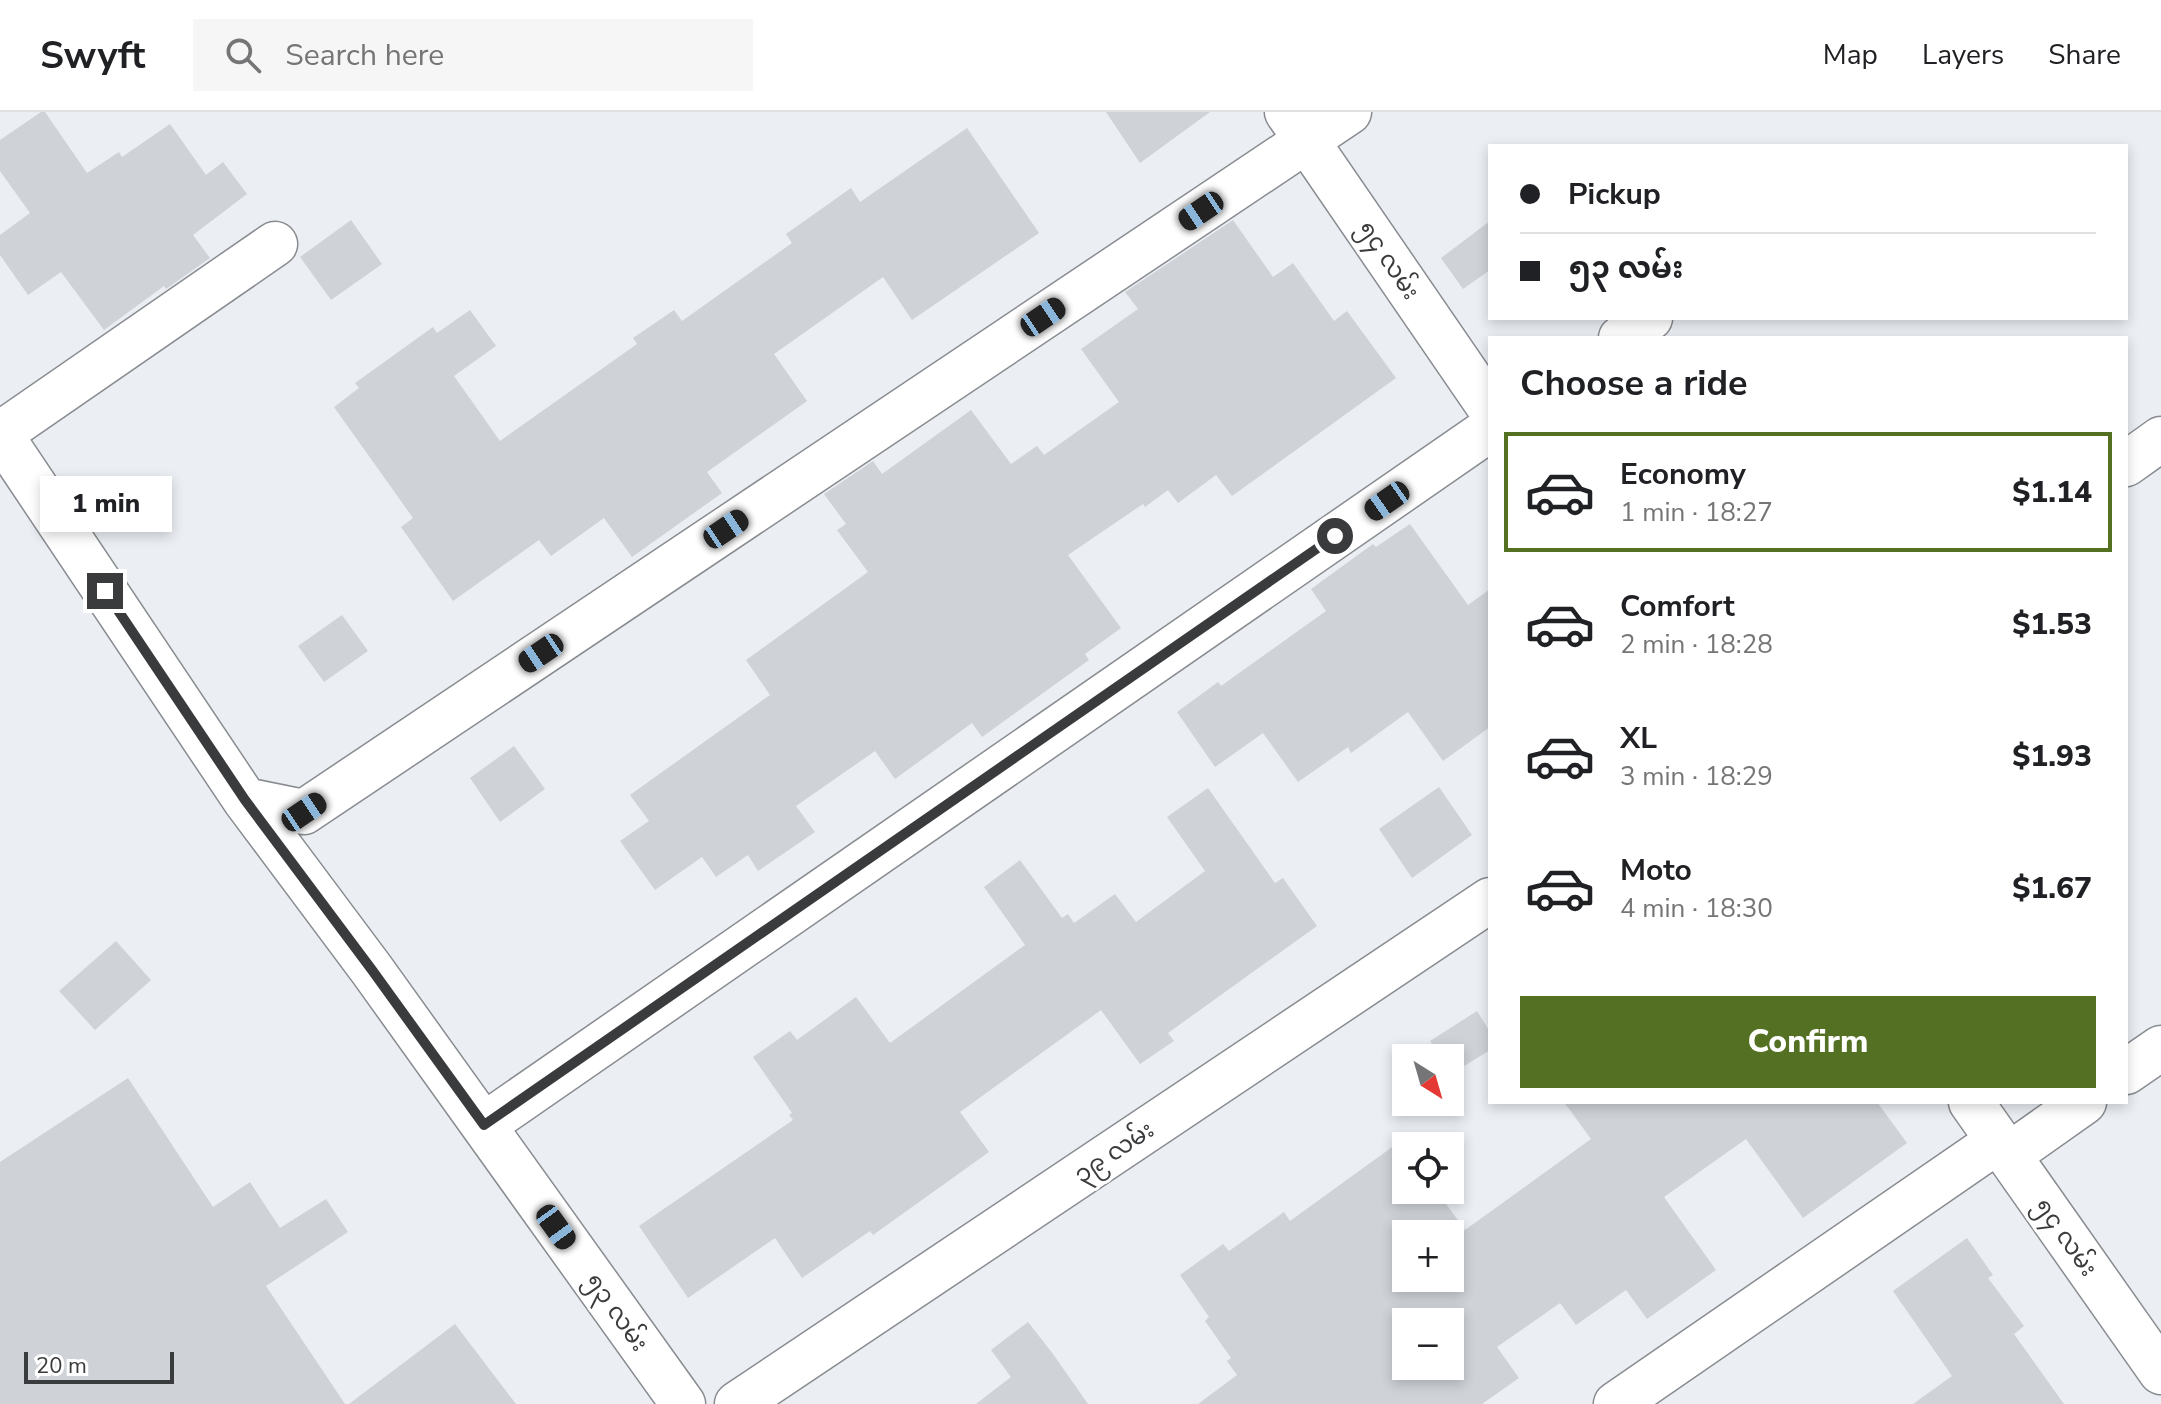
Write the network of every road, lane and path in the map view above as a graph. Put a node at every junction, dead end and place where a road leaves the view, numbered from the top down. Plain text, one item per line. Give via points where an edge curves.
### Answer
1 (1349, 112) edge
2 (1297, 126) edge
3 (275, 244) dead end
4 (1647, 320) edge
5 (1624, 336) edge
6 (1488, 405) edge
7 (1488, 430) edge
8 (0, 434) edge
9 (2161, 439) edge
10 (2128, 463) edge
11 (245, 800) junction
12 (1488, 901) edge
13 (2161, 1048) edge
14 (2128, 1071) edge
15 (1972, 1104) edge
16 (2080, 1104) edge
17 (484, 1125) junction
18 (2003, 1148) junction
19 (2161, 1372) edge
20 (683, 1404) edge
21 (737, 1404) edge
22 (1616, 1404) edge

1 - 2 street
2 - 6 street, ၅၄ လမ်း
2 - 11 street via 304,812
3 - 8 street
4 - 5 street
7 - 17 street
8 - 11 street, ၅၃ လမ်း
9 - 10 street
11 - 17 street, ၅၃ လမ်း
12 - 21 street, ၃၉ လမ်း
13 - 14 street
15 - 18 street, ၅၄ လမ်း
16 - 18 street
17 - 20 street, ၅၃ လမ်း
18 - 19 street, ၅၄ လမ်း
18 - 22 street

